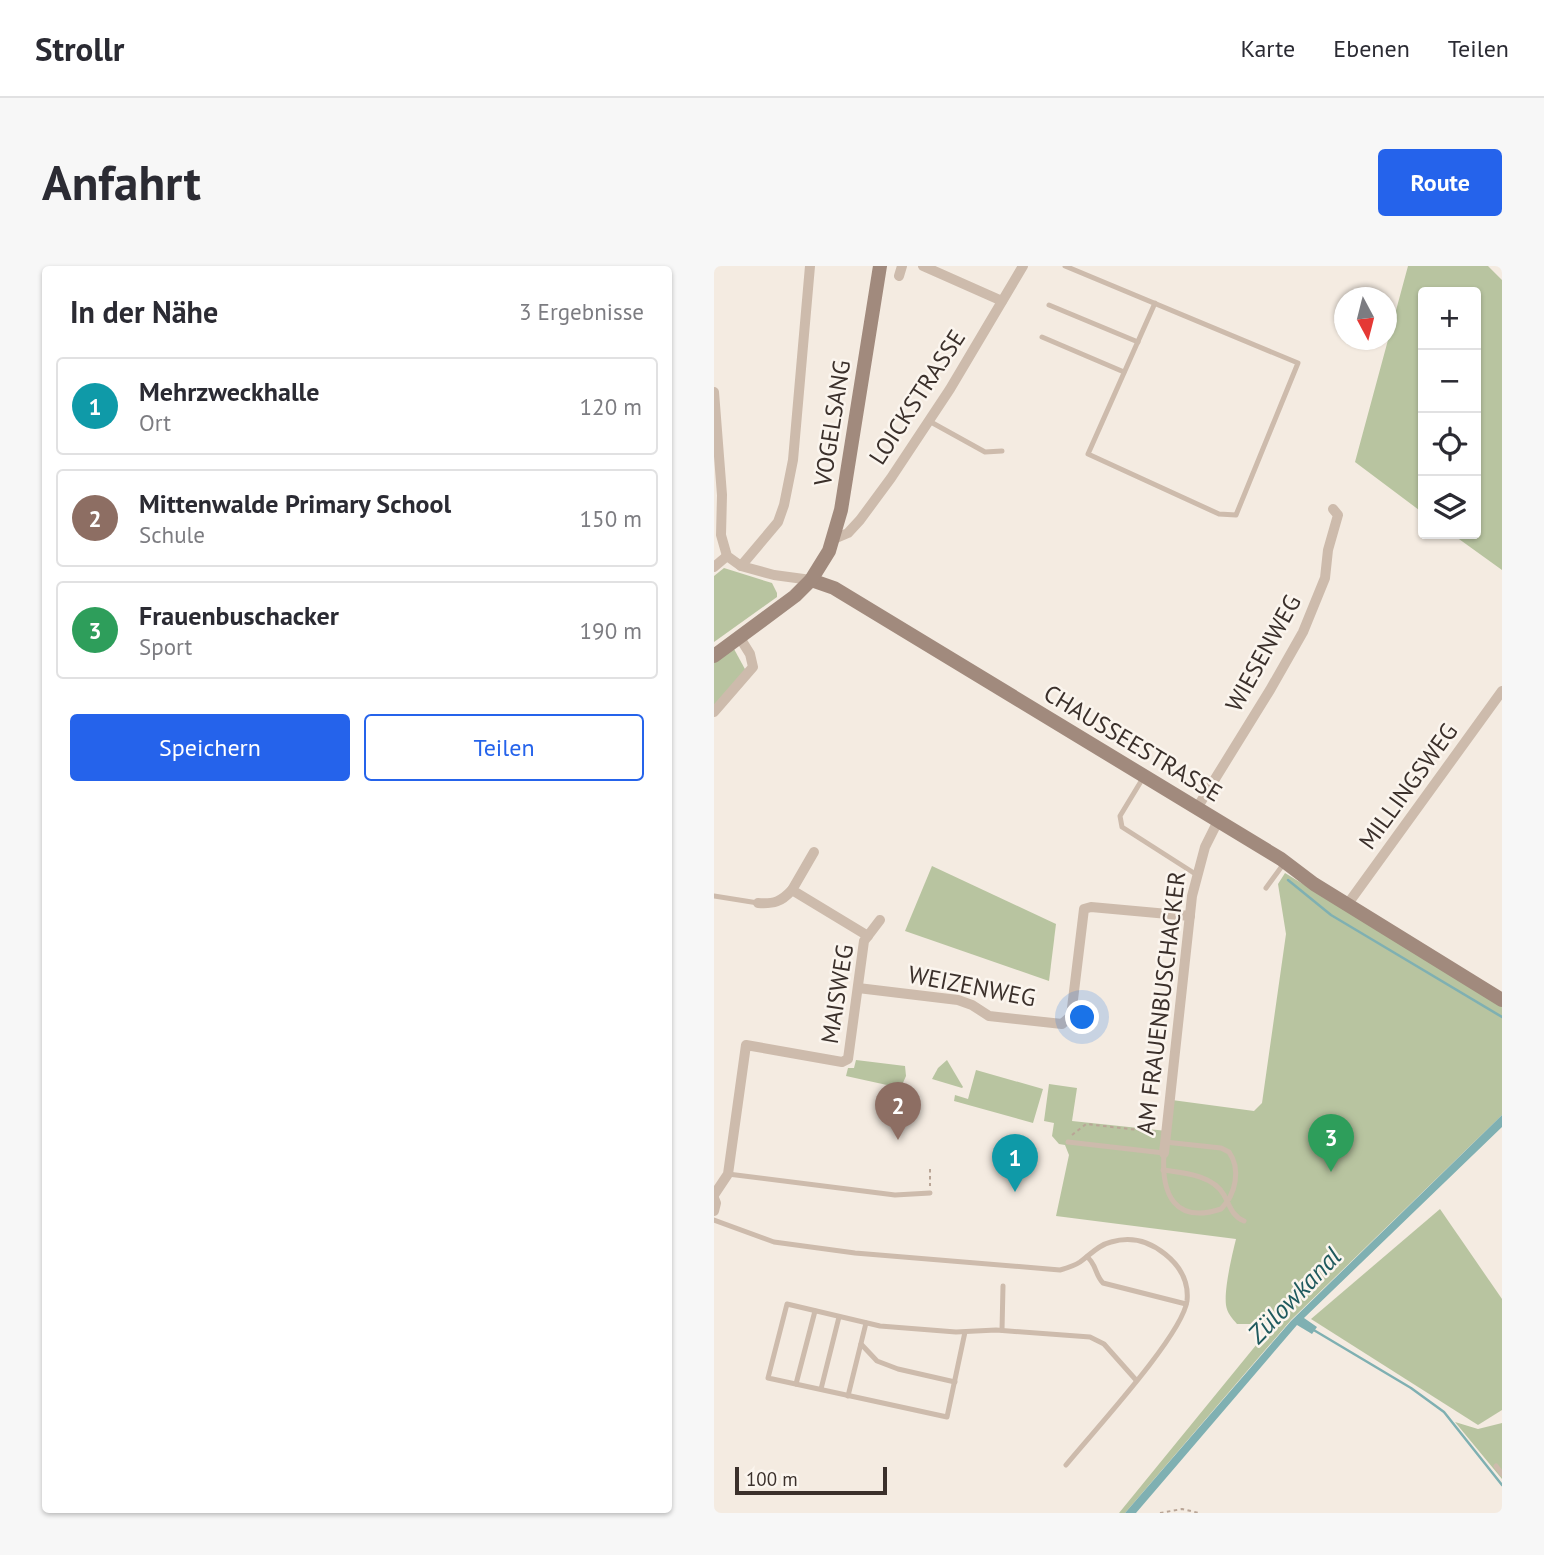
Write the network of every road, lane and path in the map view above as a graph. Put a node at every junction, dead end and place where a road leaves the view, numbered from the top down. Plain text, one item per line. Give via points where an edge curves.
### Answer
1 (810, 266) edge
2 (880, 266) edge
3 (923, 266) edge
4 (1023, 266) edge
5 (1065, 266) edge
6 (1002, 301) junction
7 (1155, 303) junction
8 (1049, 304) dead end
9 (1042, 337) dead end
10 (1138, 342) junction
11 (1124, 372) junction
12 (714, 392) edge
13 (929, 421) junction
14 (1002, 451) dead end
15 (717, 455) edge
16 (1333, 509) dead end
17 (834, 539) junction
18 (727, 556) junction
19 (741, 566) junction
20 (714, 567) edge
21 (811, 580) junction
22 (740, 638) junction
23 (714, 656) edge
24 (1502, 691) edge
25 (714, 712) edge
26 (1144, 776) junction
27 (1197, 808) junction
28 (1218, 821) junction
29 (814, 852) dead end
30 (1285, 862) junction
31 (1196, 875) junction
32 (1266, 888) dead end
33 (792, 890) junction
34 (714, 896) edge
35 (758, 902) joint
36 (1348, 905) junction
37 (1190, 916) junction
38 (880, 919) dead end
39 (868, 936) junction
40 (858, 988) junction
41 (1502, 1000) edge
42 (1068, 1142) joint
43 (1165, 1143) junction
44 (930, 1169) dead end
45 (1164, 1170) junction
46 (722, 1177) edge
47 (930, 1193) joint
48 (714, 1196) edge
49 (1227, 1203) junction
50 (714, 1211) edge
51 (714, 1220) edge
52 (1244, 1221) dead end
53 (1087, 1257) junction
54 (1003, 1286) dead end
55 (1186, 1304) junction
56 (815, 1311) junction
57 (839, 1317) junction
58 (866, 1323) junction
59 (1002, 1330) junction
60 (965, 1332) junction
61 (860, 1344) junction
62 (1136, 1380) junction
63 (955, 1382) junction
64 (796, 1384) junction
65 (821, 1389) junction
66 (848, 1395) junction
67 (1066, 1465) dead end
68 (1496, 1466) dead end
69 (1502, 1474) edge
70 (1160, 1513) edge
71 (1199, 1513) edge

1 - 19 street via 793,460 784,505 778,522
2 - 17 street, VOGELSANG
3 - 6 street
4 - 6 street, LOICKSTRASSE
5 - 7 lane
6 - 13 street, LOICKSTRASSE
7 - 10 lane
7 - 11 lane via 1298,363 1236,516 1219,514 1088,454
8 - 10 lane
9 - 11 lane
10 - 11 lane
12 - 15 street
13 - 14 lane via 985,452
13 - 17 street, LOICKSTRASSE via 860,520
15 - 18 street via 721,535
16 - 27 street, WIESENWEG via 1338,514 1325,578 1303,632
17 - 21 street, VOGELSANG
18 - 19 street, CHAUSSEESTRASSE
18 - 20 street
19 - 21 street, CHAUSSEESTRASSE
21 - 22 street, VOGELSANG
21 - 26 street, CHAUSSEESTRASSE via 834,588
22 - 23 street, VOGELSANG
22 - 25 street via 753,667
24 - 36 street, MILLINGSWEG
26 - 27 street, CHAUSSEESTRASSE
26 - 31 lane via 1120,817 1122,827
27 - 28 street, CHAUSSEESTRASSE
28 - 30 street, CHAUSSEESTRASSE
28 - 31 street, AM FRAUENBUSCHACKER
29 - 33 street
30 - 32 lane
30 - 36 street, CHAUSSEESTRASSE
31 - 37 street, AM FRAUENBUSCHACKER
33 - 35 street via 782,901
33 - 39 street
34 - 35 lane
36 - 41 street, CHAUSSEESTRASSE
37 - 40 street, WEIZENWEG via 1084,909 1071,1016 1062,1024 989,1016 958,1000
37 - 43 street, AM FRAUENBUSCHACKER
38 - 39 street, MAISWEG
39 - 40 street, MAISWEG
40 - 46 street, MAISWEG via 848,1059 842,1062 746,1045
42 - 43 lane
42 - 43 path via 1086,1124
43 - 45 lane
43 - 49 lane via 1229,1152 1235,1178
44 - 47 path
45 - 49 lane via 1214,1183
45 - 49 lane via 1170,1197 1179,1210 1211,1212
46 - 47 lane via 895,1195
46 - 48 street
48 - 50 street
49 - 52 lane
51 - 53 lane via 774,1242 855,1253 1060,1270
53 - 55 lane via 1103,1283
53 - 55 lane via 1109,1242 1137,1238 1176,1263 1187,1290
54 - 59 lane
55 - 62 lane via 1166,1342
56 - 57 lane
56 - 64 lane
56 - 64 lane via 787,1304 768,1378
57 - 58 lane
57 - 65 lane
58 - 60 lane
58 - 61 lane
59 - 60 lane
59 - 62 lane via 1090,1336 1104,1344
60 - 63 lane
61 - 63 lane via 877,1361
61 - 66 lane
62 - 67 lane
63 - 66 lane via 947,1417
64 - 65 lane
65 - 66 lane
68 - 69 lane
70 - 71 path via 1182,1509

